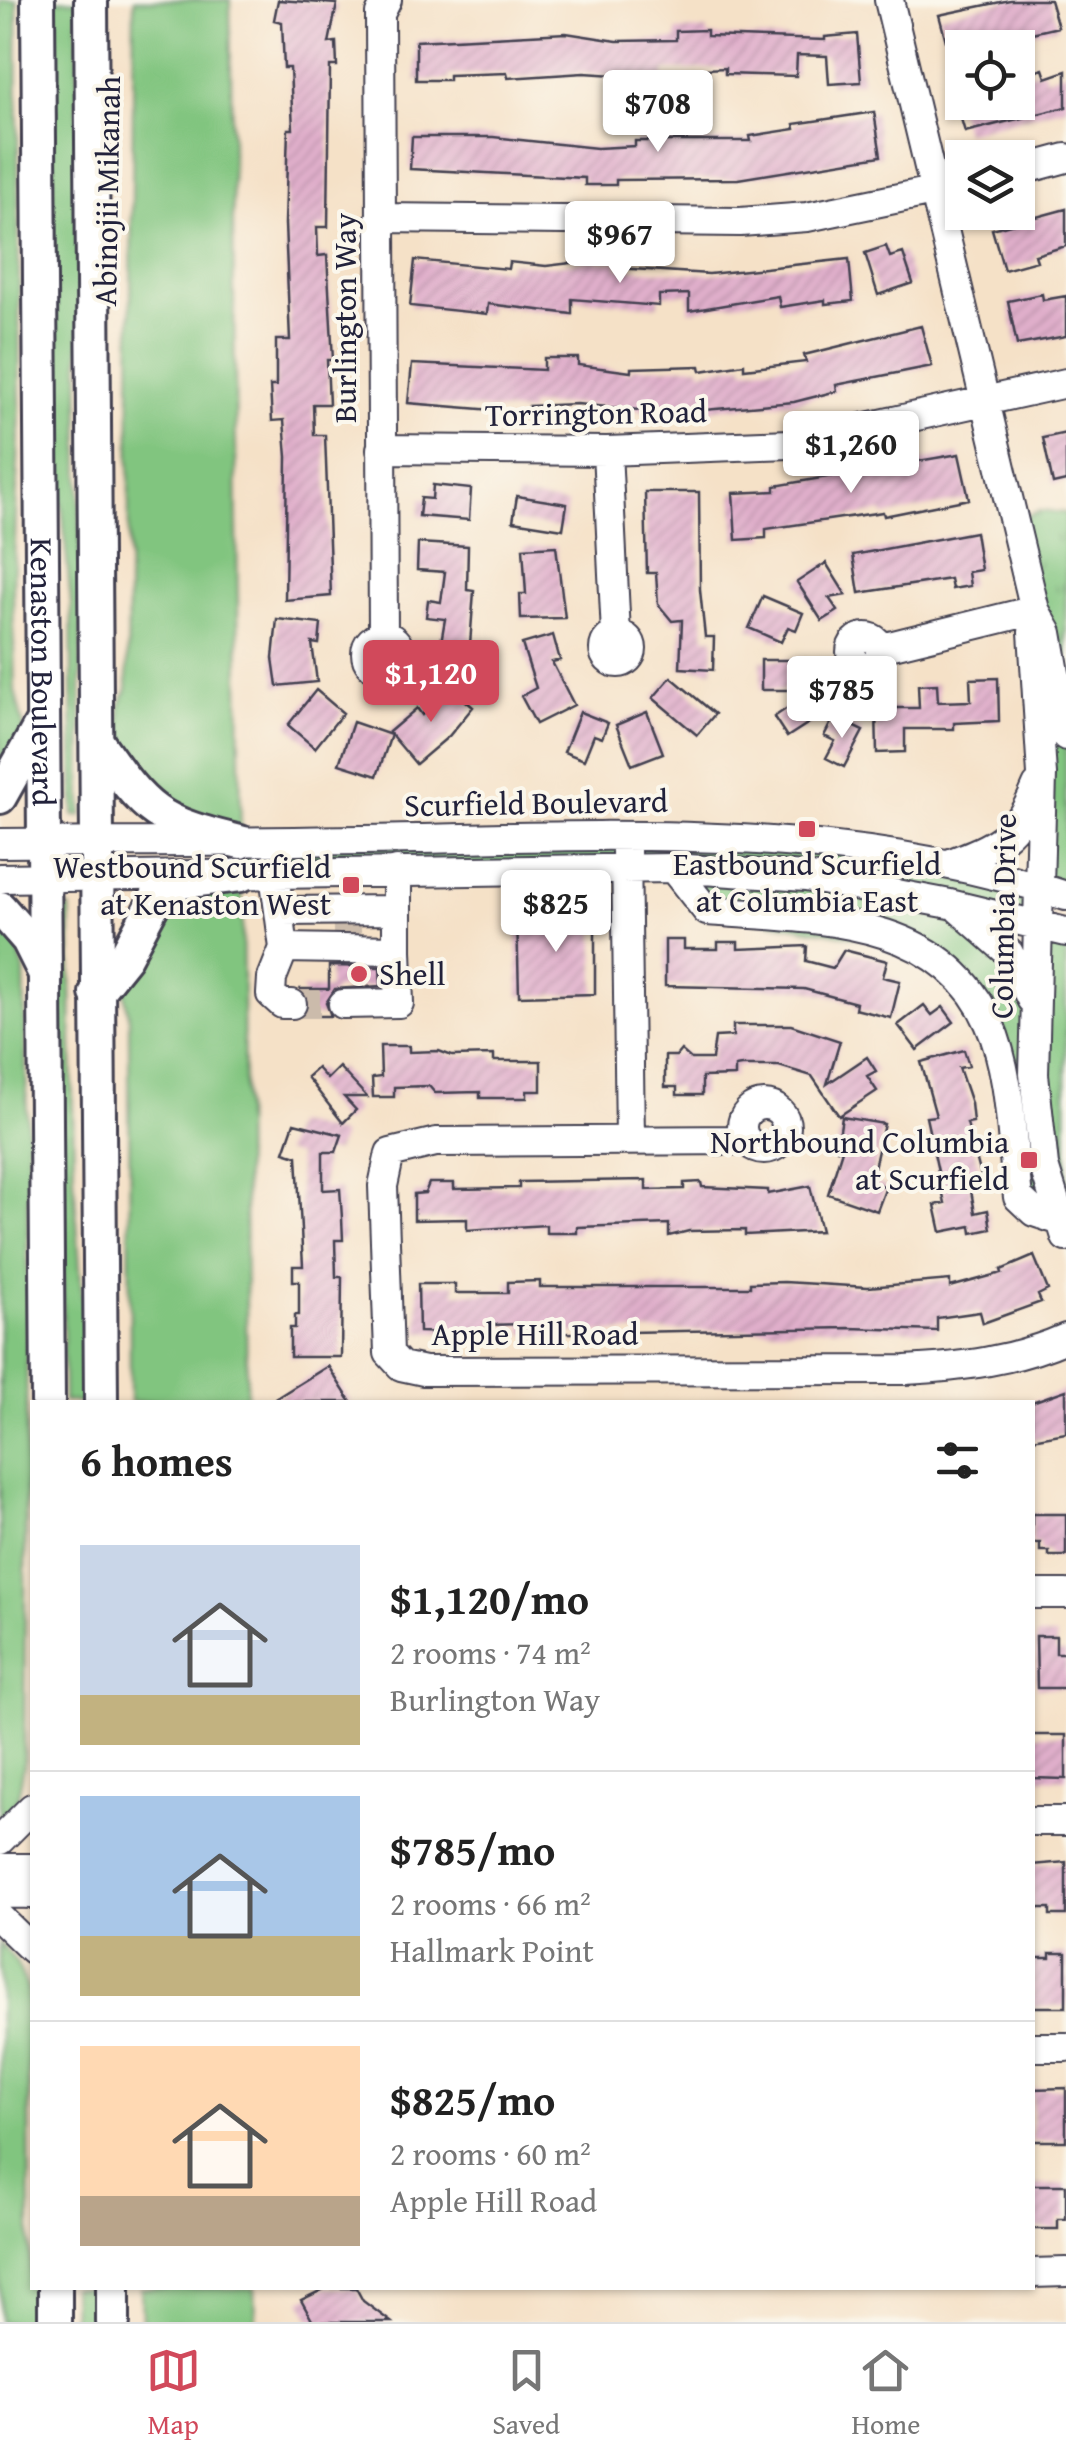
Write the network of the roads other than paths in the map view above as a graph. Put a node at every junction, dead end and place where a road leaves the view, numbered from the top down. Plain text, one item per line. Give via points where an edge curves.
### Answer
1 (38, 0) edge
2 (91, 0) edge
3 (110, 0) edge
4 (387, 0) edge
5 (889, 0) edge
6 (1066, 158) edge
7 (1035, 166) edge
8 (945, 175) edge
9 (945, 189) edge
10 (380, 218) junction
11 (956, 230) edge
12 (94, 382) junction
13 (1066, 382) edge
14 (986, 398) junction
15 (381, 449) junction
16 (607, 451) junction
17 (1034, 610) junction
18 (616, 635) dead end
19 (383, 637) dead end
20 (881, 648) dead end
21 (43, 720) junction
22 (1066, 736) edge
23 (98, 742) junction
24 (1042, 776) junction
25 (0, 798) edge
26 (626, 834) junction
27 (96, 842) junction
28 (0, 843) edge
29 (45, 843) junction
30 (241, 858) junction
31 (948, 864) junction
32 (626, 867) junction
33 (673, 868) junction
34 (397, 872) junction
35 (274, 874) junction
36 (0, 878) edge
37 (45, 878) junction
38 (94, 878) junction
39 (1038, 886) junction
40 (1066, 896) edge
41 (950, 904) junction
42 (0, 908) edge
43 (1037, 924) junction
44 (283, 929) junction
45 (362, 929) tunnel mouth
46 (333, 930) tunnel mouth
47 (397, 930) junction
48 (1066, 932) edge
49 (1066, 945) edge
50 (1066, 954) edge
51 (46, 978) junction
52 (965, 983) joint
53 (96, 992) junction
54 (292, 1004) dead end
55 (344, 1004) tunnel mouth
56 (1036, 1012) junction
57 (630, 1138) junction
58 (747, 1140) dead end
59 (1064, 1229) edge
60 (1066, 1338) edge
61 (48, 1400) edge
62 (102, 1400) edge
63 (1035, 1594) edge
64 (1066, 1594) edge
65 (30, 1810) edge
66 (1066, 1820) edge
67 (1035, 1821) edge
68 (0, 1840) edge
69 (0, 1868) edge
70 (30, 1868) edge
71 (0, 1893) edge
72 (30, 1894) edge
73 (0, 1918) edge
74 (30, 1947) edge
75 (1035, 2047) edge
76 (1066, 2047) edge
77 (1035, 2272) edge
78 (1066, 2272) edge
79 (55, 2290) edge
80 (112, 2290) edge
81 (56, 2322) edge
82 (113, 2322) edge

1 - 21 main road, Kenaston Boulevard
2 - 12 main road
3 - 12 main road, Abinojii Mikanah via 105,334
4 - 10 street, Burlington Way via 380,14
5 - 8 street, Columbia Drive
6 - 7 street
9 - 10 street via 807,217 740,222
10 - 15 street, Burlington Way
11 - 14 street, Columbia Drive
12 - 23 main road, Kenaston Boulevard
13 - 14 street, Torrington Road
14 - 16 street, Torrington Road via 790,444
14 - 17 street, Columbia Drive
15 - 16 street, Torrington Road
15 - 19 street, Burlington Way
16 - 18 street
17 - 20 street
17 - 22 street, Columbia Drive via 1048,633
17 - 24 street, Columbia Drive
21 - 25 main road
21 - 29 main road, Kenaston Boulevard
23 - 27 main road, Kenaston Boulevard
23 - 30 main road via 159,817
24 - 31 street via 1026,814 1001,844
24 - 39 street, Columbia Drive
26 - 30 street, Scurfield Boulevard
26 - 31 street, Scurfield Boulevard via 800,841
26 - 32 street
27 - 29 street, Scurfield Boulevard
27 - 30 street, Scurfield Boulevard
27 - 38 main road, Kenaston Boulevard
28 - 29 street, Scurfield Boulevard
29 - 37 main road, Kenaston Boulevard
30 - 35 street, Scurfield Boulevard
30 - 38 street, Scurfield Boulevard
30 - 53 main road via 159,893 125,958
31 - 39 street, Scurfield Boulevard
32 - 33 street, Scurfield Boulevard
32 - 34 street, Scurfield Boulevard
32 - 57 street
33 - 41 street, Scurfield Boulevard via 806,877
33 - 52 street, Scurfield Boulevard via 707,911 856,922 924,949
34 - 35 street, Scurfield Boulevard
34 - 47 street
35 - 44 street
36 - 37 street, Scurfield Boulevard
37 - 38 street, Scurfield Boulevard
37 - 51 main road, Kenaston Boulevard
38 - 53 main road, Kenaston Boulevard
39 - 40 street, Scurfield Boulevard
39 - 43 street, Columbia Drive
41 - 43 street, Scurfield Boulevard
41 - 56 street via 1008,952
42 - 51 main road via 28,940
43 - 48 street, Scurfield Boulevard
43 - 56 street, Columbia Drive
44 - 46 street
44 - 47 street
44 - 47 street
44 - 54 street via 271,994
45 - 47 street
47 - 55 street via 399,1004
49 - 50 street, Columbia Drive
51 - 61 main road, Kenaston Boulevard
52 - 59 street, Columbia Drive via 989,1022 1000,1058 1018,1197
53 - 62 main road, Kenaston Boulevard
56 - 59 street, Columbia Drive via 1044,1166
57 - 58 street, Apple Hill Road
57 - 60 street, Apple Hill Road via 436,1142 390,1153 383,1186 386,1334 401,1366 919,1370 983,1364
63 - 64 street
65 - 68 street
66 - 67 street
69 - 70 street
71 - 72 street
73 - 74 street
75 - 76 street
77 - 78 street
79 - 81 main road
80 - 82 main road

